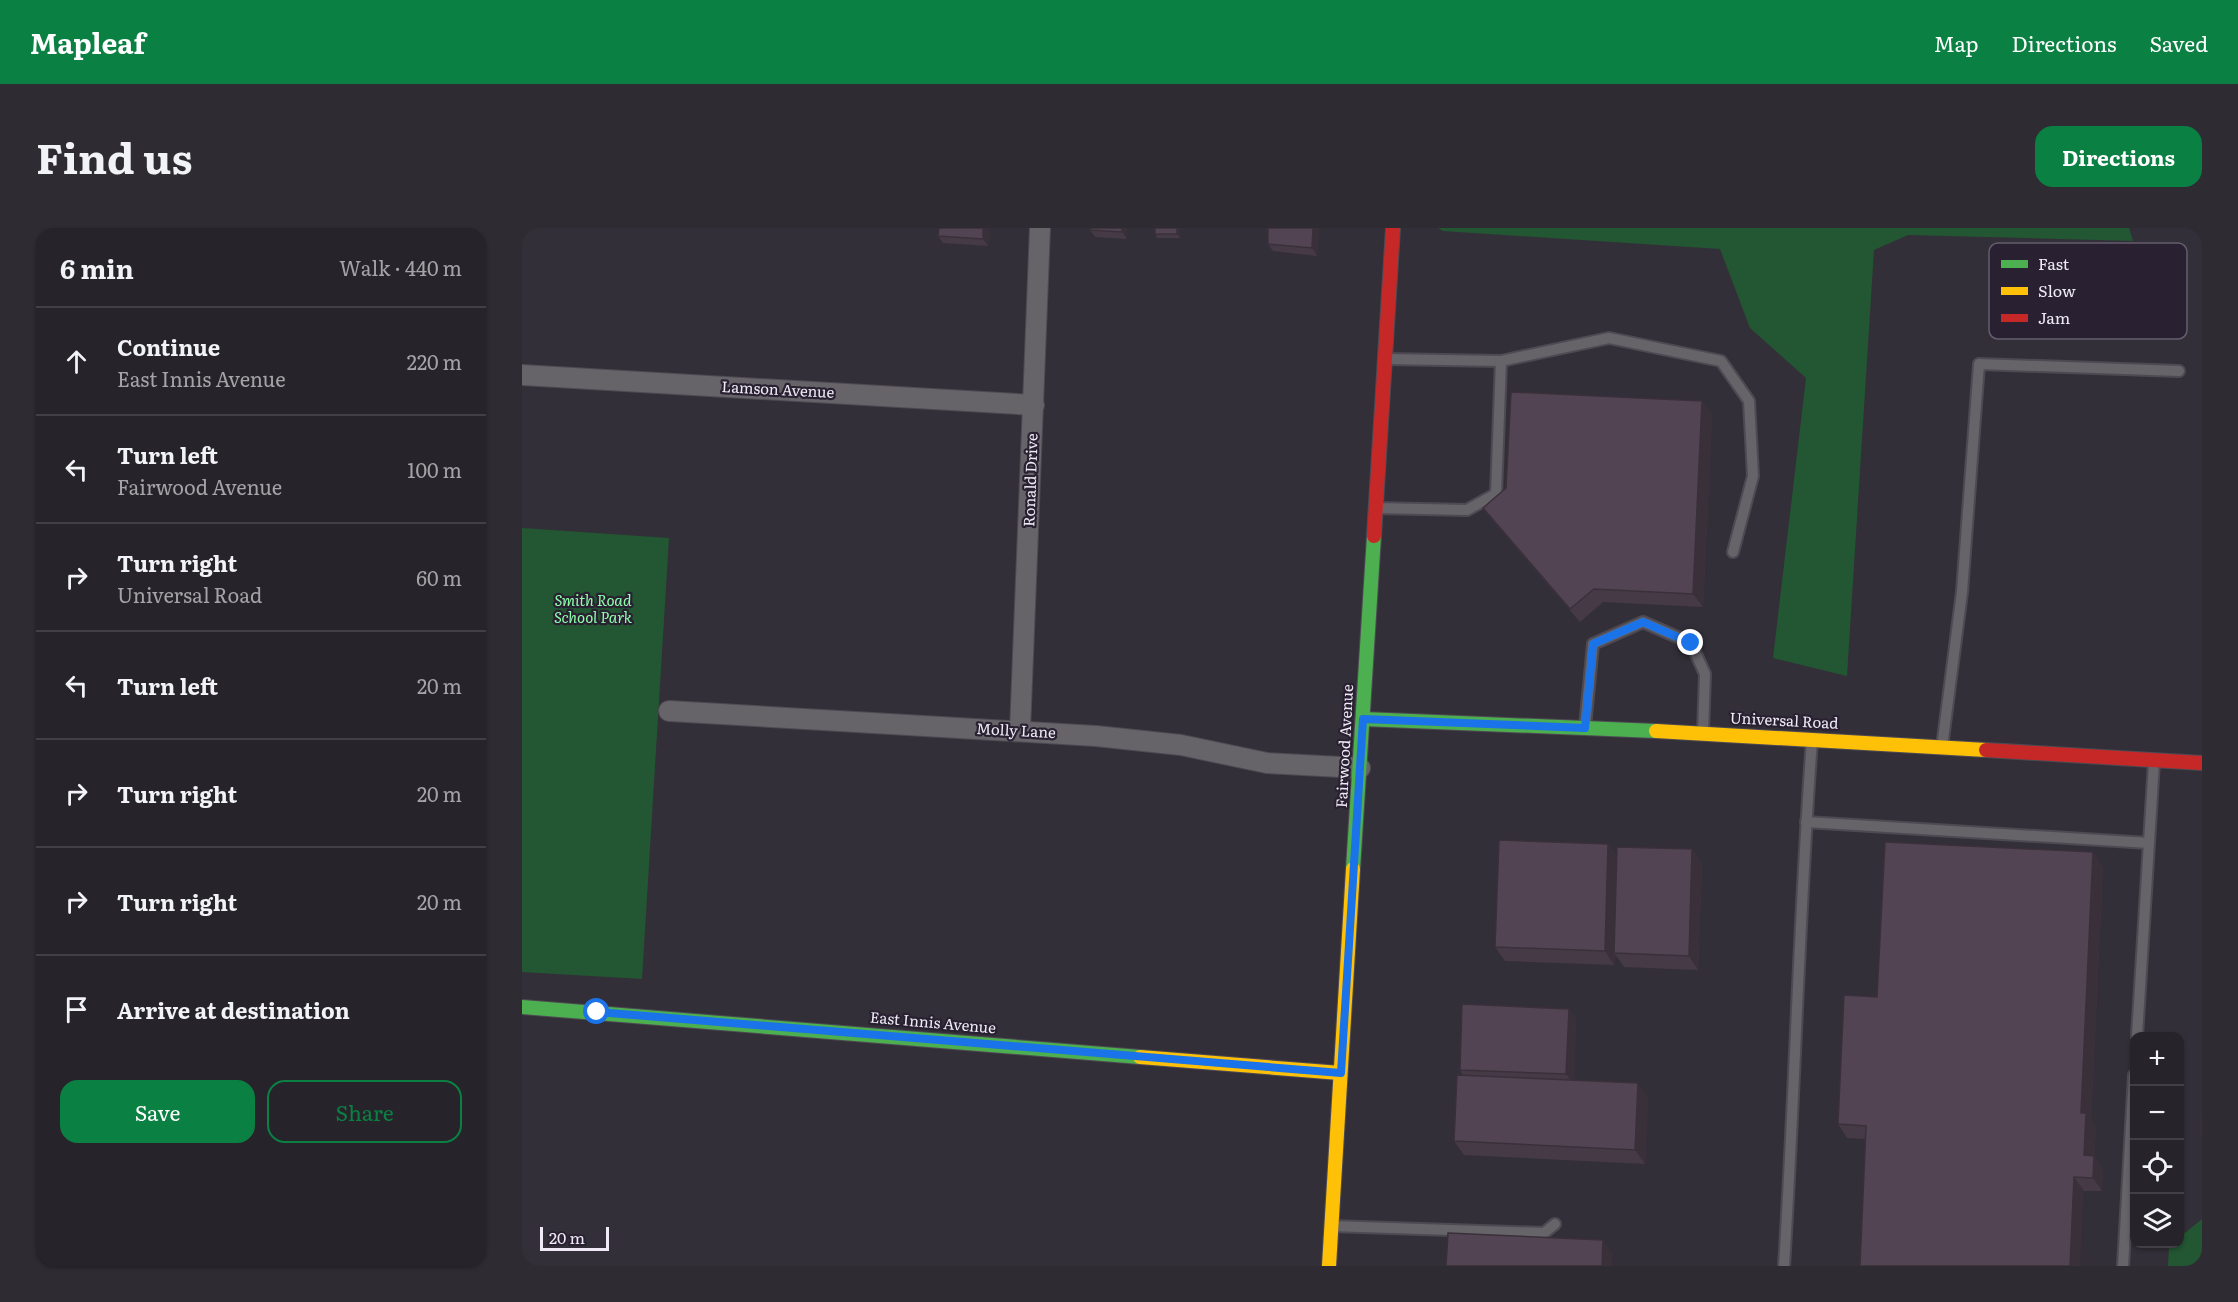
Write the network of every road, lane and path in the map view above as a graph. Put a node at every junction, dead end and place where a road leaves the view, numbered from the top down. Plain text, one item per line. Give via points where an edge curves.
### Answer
1 (1040, 228) edge
2 (1393, 228) edge
3 (1385, 359) junction
4 (1501, 362) junction
5 (2179, 371) dead end
6 (522, 375) edge
7 (1034, 405) junction
8 (1376, 508) junction
9 (1732, 552) dead end
10 (669, 711) dead end
11 (1363, 719) junction
12 (1585, 728) junction
13 (1020, 731) junction
14 (1702, 733) junction
15 (1812, 739) junction
16 (1942, 747) junction
17 (2154, 761) junction
18 (2202, 764) edge
19 (1360, 768) junction
20 (1806, 822) junction
21 (2149, 843) junction
22 (522, 1007) edge
23 (2137, 1032) edge
24 (1341, 1073) junction
25 (2133, 1086) edge
26 (1555, 1224) dead end
27 (1331, 1226) junction
28 (1329, 1266) edge
29 (1784, 1266) edge
30 (2123, 1266) edge

1 - 7 street, Ronald Drive
2 - 3 street, Fairwood Avenue
3 - 4 lane
3 - 8 street, Fairwood Avenue
4 - 8 lane via 1496,494 1467,510
4 - 9 lane via 1609,338 1721,362 1749,401 1753,465
5 - 16 lane via 1979,364 1962,592
6 - 7 street, Lamson Avenue
7 - 13 street, Ronald Drive
8 - 11 street, Fairwood Avenue
10 - 13 street, Molly Lane
11 - 12 street, Universal Road
11 - 19 street, Fairwood Avenue
12 - 14 street, Universal Road
12 - 14 lane via 1593,644 1643,622 1691,643 1705,674
13 - 19 street, Molly Lane via 1181,745 1267,763
14 - 15 street, Universal Road
15 - 16 street, Universal Road
15 - 20 lane
16 - 17 street, Universal Road
17 - 18 street, Universal Road
17 - 21 lane
19 - 24 street, Fairwood Avenue
20 - 21 lane
20 - 29 lane
21 - 23 lane
22 - 24 street, East Innis Avenue
24 - 27 street, Fairwood Avenue
25 - 30 lane
26 - 27 lane via 1544,1233
27 - 28 street, Fairwood Avenue

